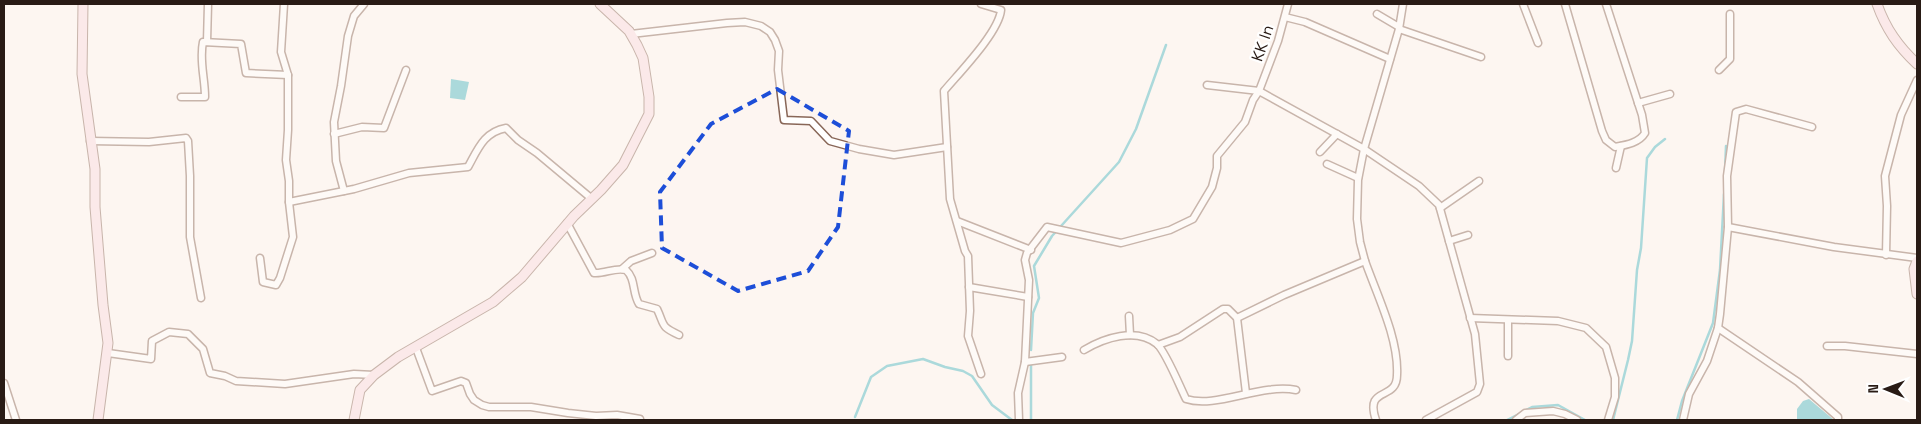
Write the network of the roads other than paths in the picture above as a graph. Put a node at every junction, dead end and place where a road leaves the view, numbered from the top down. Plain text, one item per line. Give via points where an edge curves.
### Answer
1 (83, 4) edge
2 (208, 4) edge
3 (284, 4) edge
4 (360, 4) edge
5 (364, 4) edge
6 (600, 4) edge
7 (981, 4) edge
8 (1288, 4) edge
9 (1403, 4) edge
10 (1523, 4) edge
11 (1565, 4) edge
12 (1606, 4) edge
13 (1870, 4) edge
14 (1878, 4) edge
15 (1003, 7) edge
16 (1377, 14) dead end
17 (1730, 14) dead end
18 (354, 16) junction
19 (1286, 17) junction
20 (1399, 28) junction
21 (630, 34) junction
22 (207, 42) junction
23 (1538, 43) dead end
24 (1481, 57) dead end
25 (1390, 59) junction
26 (1917, 64) edge
27 (406, 70) dead end
28 (1719, 70) dead end
29 (288, 76) junction
30 (1917, 80) edge
31 (1207, 85) dead end
32 (1259, 91) junction
33 (1670, 94) dead end
34 (181, 97) dead end
35 (1638, 103) junction
36 (1812, 127) dead end
37 (334, 134) junction
38 (1336, 134) junction
39 (90, 141) junction
40 (1621, 146) junction
41 (948, 147) junction
42 (1364, 150) junction
43 (1320, 152) dead end
44 (1327, 164) dead end
45 (1616, 168) dead end
46 (1358, 178) junction
47 (1479, 181) dead end
48 (344, 191) junction
49 (592, 200) junction
50 (289, 202) junction
51 (1440, 208) junction
52 (957, 221) junction
53 (567, 223) junction
54 (1728, 227) junction
55 (1468, 235) dead end
56 (1449, 241) junction
57 (1031, 250) junction
58 (652, 253) dead end
59 (1886, 255) junction
60 (260, 258) dead end
61 (1917, 260) edge
62 (1365, 261) junction
63 (622, 269) junction
64 (969, 287) junction
65 (1917, 294) edge
66 (1028, 297) junction
67 (201, 298) dead end
68 (1129, 316) dead end
69 (1237, 318) junction
70 (1470, 318) junction
71 (1508, 320) junction
72 (1718, 328) junction
73 (679, 335) dead end
74 (1130, 335) junction
75 (1158, 345) junction
76 (1827, 346) dead end
77 (416, 348) junction
78 (1084, 350) dead end
79 (108, 352) junction
80 (1917, 354) edge
81 (1508, 356) dead end
82 (1062, 357) dead end
83 (1025, 362) junction
84 (374, 374) junction
85 (981, 374) dead end
86 (4, 383) edge
87 (1296, 390) dead end
88 (1246, 393) junction
89 (568, 413) junction
90 (640, 419) edge
91 (16, 420) edge
92 (98, 420) edge
93 (354, 420) edge
94 (566, 420) edge
95 (1019, 420) edge
96 (1376, 420) edge
97 (1426, 420) edge
98 (1516, 420) edge
99 (1577, 420) edge
100 (1608, 420) edge
101 (1683, 420) edge
102 (1838, 420) edge

1 - 39 main road via 82,74
2 - 22 street
3 - 29 street via 281,52
4 - 18 street
5 - 18 street
6 - 21 main road
7 - 15 street
8 - 19 street, KK ln
9 - 20 street
10 - 23 street
11 - 40 street via 1606,140 1615,147
12 - 35 street
13 - 14 street
14 - 26 main road via 1884,22
15 - 41 street via 992,32 944,91
16 - 20 street
17 - 28 street via 1730,59
18 - 37 street via 348,36
19 - 25 street
19 - 32 street, KK ln
20 - 24 street
20 - 25 street
21 - 41 street via 727,23 745,22 761,26 770,32 779,51 784,120 811,121 830,141 894,155
21 - 49 main road via 643,58 649,114 624,165
22 - 29 street via 241,44 246,72
22 - 34 street via 203,42 201,54 205,97
25 - 42 street
27 - 37 street via 384,128 362,128
29 - 50 street via 286,160
30 - 59 street via 1901,115 1884,176
31 - 32 street
32 - 38 street
32 - 57 street, KK ln via 1245,122 1217,156 1212,187 1194,219 1170,230 1121,243 1047,227
33 - 35 street
35 - 40 street via 1645,133 1639,140
36 - 54 street via 1746,109 1736,112 1727,176
37 - 48 street via 336,161
38 - 42 street
38 - 43 street
39 - 67 street via 148,142 186,138 190,237
39 - 79 main road
40 - 45 street
41 - 52 street via 950,198
42 - 46 street
42 - 51 street via 1419,186
44 - 46 street
46 - 62 street via 1357,219
47 - 51 street
48 - 49 street via 409,173 468,167 482,142 495,130 506,128
48 - 50 street
49 - 53 main road
50 - 60 street via 293,237 276,285 263,282
51 - 56 street
52 - 57 street
52 - 64 street via 968,256
53 - 63 street via 594,273
53 - 77 main road via 522,277 493,302
54 - 59 street
54 - 72 street
55 - 56 street
56 - 70 street
57 - 66 street via 1025,260
58 - 63 street via 631,261
59 - 61 street
61 - 65 main road via 1914,270
62 - 69 street
62 - 96 street via 1393,340 1398,366 1393,388 1372,403
63 - 73 street via 630,274 639,304 657,309 665,328
64 - 66 street
64 - 85 street via 968,336
66 - 83 street
68 - 74 street
69 - 75 street via 1228,309 1223,309 1180,337
69 - 88 street
70 - 71 street
70 - 97 street via 1475,334 1480,384 1477,392
71 - 81 street
71 - 100 street via 1558,321 1586,328 1606,347 1615,378 1615,397
72 - 101 street via 1707,362 1689,394
72 - 102 street via 1798,382
74 - 75 street via 1145,336
74 - 78 street via 1099,341
75 - 88 street via 1186,399 1216,400
76 - 80 street
77 - 84 main road
77 - 89 street via 432,391 461,381 482,405 531,407
79 - 84 street via 151,359 152,341 169,332 188,334 203,349 210,373 236,381 285,384
79 - 92 main road
82 - 83 street
83 - 95 street via 1018,393
84 - 93 main road via 360,390
86 - 91 street
87 - 88 street via 1275,388
89 - 90 street
89 - 94 street
98 - 99 street via 1525,413 1553,411

